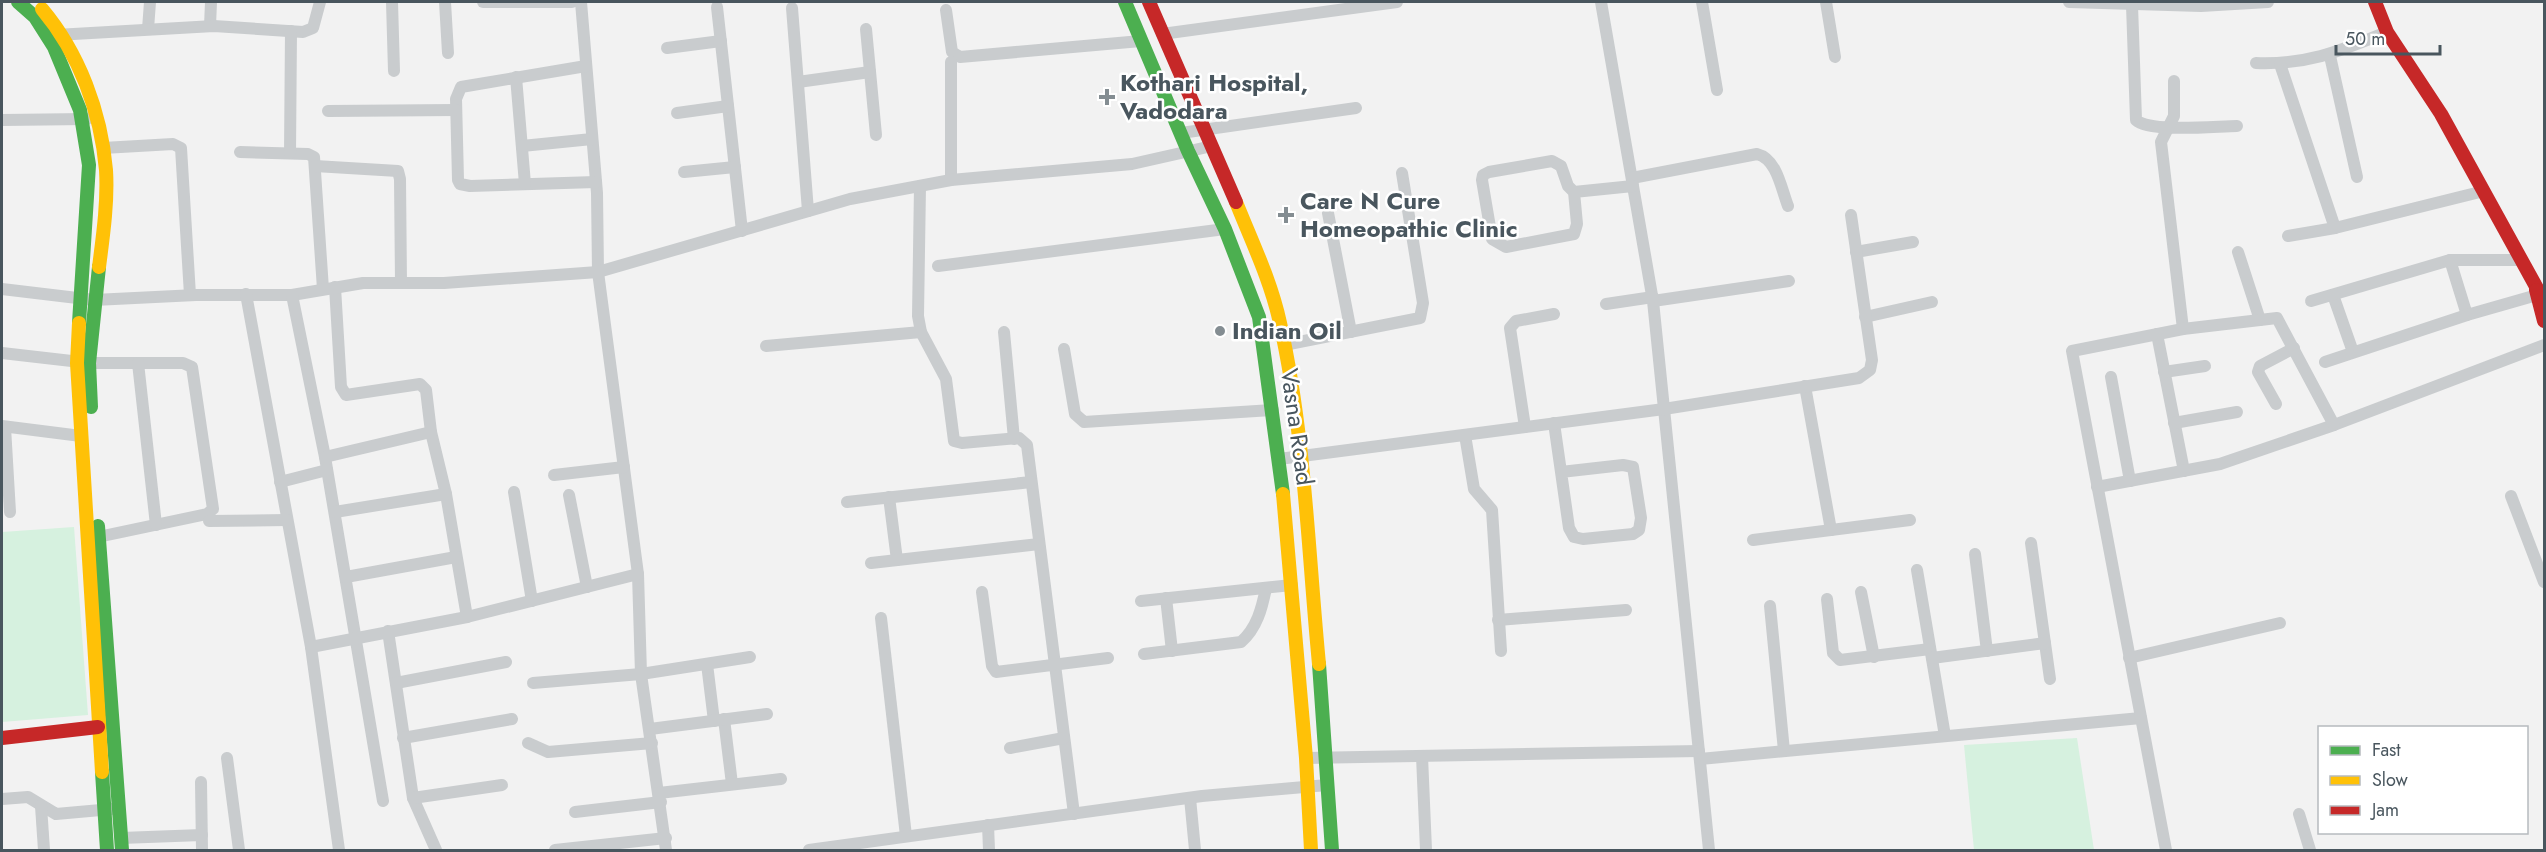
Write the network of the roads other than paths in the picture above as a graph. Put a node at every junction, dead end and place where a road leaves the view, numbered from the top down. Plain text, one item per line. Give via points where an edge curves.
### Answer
1 (18, 2) edge
2 (35, 2) edge
3 (150, 2) edge
4 (211, 2) edge
5 (320, 2) edge
6 (392, 2) edge
7 (445, 2) edge
8 (483, 2) edge
9 (572, 2) edge
10 (581, 2) edge
11 (1125, 2) edge
12 (1149, 2) edge
13 (1397, 2) edge
14 (1601, 2) edge
15 (1702, 2) edge
16 (1826, 2) edge
17 (2069, 2) edge
18 (2268, 2) edge
19 (2375, 2) edge
20 (1380, 3) edge
21 (2132, 5) junction
22 (717, 7) dead end
23 (792, 8) dead end
24 (946, 10) dead end
25 (210, 26) junction
26 (148, 29) junction
27 (866, 29) dead end
28 (291, 31) junction
29 (2387, 32) junction
30 (63, 34) junction
31 (1162, 34) junction
32 (49, 36) junction
33 (721, 41) junction
34 (1142, 41) junction
35 (667, 48) dead end
36 (448, 53) dead end
37 (2330, 56) junction
38 (1835, 57) dead end
39 (951, 62) dead end
40 (2256, 63) dead end
41 (2280, 64) junction
42 (586, 66) junction
43 (394, 70) dead end
44 (870, 72) junction
45 (516, 77) junction
46 (2174, 81) dead end
47 (798, 82) junction
48 (1717, 90) dead end
49 (728, 106) junction
50 (1356, 108) dead end
51 (456, 110) junction
52 (328, 111) dead end
53 (677, 113) dead end
54 (98, 118) junction
55 (81, 119) junction
56 (2, 120) edge
57 (2237, 126) dead end
58 (2167, 127) junction
59 (1205, 128) junction
60 (1181, 133) junction
61 (876, 135) dead end
62 (592, 139) junction
63 (522, 146) junction
64 (1212, 146) junction
65 (103, 148) junction
66 (1188, 151) junction
67 (240, 152) dead end
68 (290, 153) junction
69 (315, 166) junction
70 (735, 167) junction
71 (684, 172) dead end
72 (1402, 173) dead end
73 (2356, 177) dead end
74 (951, 180) junction
75 (596, 182) junction
76 (1633, 182) junction
77 (525, 184) junction
78 (920, 186) junction
79 (2484, 191) junction
80 (1574, 192) junction
81 (1788, 206) dead end
82 (808, 211) junction
83 (1328, 213) dead end
84 (1851, 215) dead end
85 (2335, 228) junction
86 (1225, 229) junction
87 (742, 231) junction
88 (2288, 236) dead end
89 (1913, 242) dead end
90 (1856, 252) junction
91 (2238, 252) dead end
92 (2450, 260) junction
93 (2521, 260) junction
94 (938, 266) dead end
95 (598, 272) junction
96 (1789, 281) dead end
97 (401, 283) junction
98 (329, 288) junction
99 (2, 289) edge
100 (2538, 293) edge
101 (246, 294) junction
102 (190, 295) junction
103 (292, 295) junction
104 (2333, 295) junction
105 (88, 299) junction
106 (1653, 299) junction
107 (2311, 301) dead end
108 (1932, 302) dead end
109 (1606, 304) dead end
110 (1554, 314) dead end
111 (2467, 315) junction
112 (1865, 316) junction
113 (2260, 320) junction
114 (2544, 321) edge
115 (2182, 329) junction
116 (921, 332) junction
117 (1004, 332) dead end
118 (1350, 332) junction
119 (2157, 334) junction
120 (1284, 345) junction
121 (2544, 345) edge
122 (766, 346) dead end
123 (2294, 348) junction
124 (1064, 349) dead end
125 (2353, 352) junction
126 (2, 353) edge
127 (2325, 362) dead end
128 (83, 363) junction
129 (138, 363) junction
130 (2205, 366) dead end
131 (2164, 372) junction
132 (2111, 377) dead end
133 (1805, 386) junction
134 (2276, 404) dead end
135 (1664, 409) junction
136 (1273, 410) junction
137 (2237, 412) dead end
138 (1554, 423) junction
139 (2174, 423) junction
140 (2334, 425) junction
141 (3, 426) edge
142 (1525, 427) junction
143 (431, 432) junction
144 (1465, 435) junction
145 (81, 436) junction
146 (1014, 439) junction
147 (1300, 456) junction
148 (325, 457) junction
149 (1279, 459) junction
150 (624, 467) junction
151 (327, 470) junction
152 (2184, 471) junction
153 (1561, 472) junction
154 (554, 475) dead end
155 (2130, 481) junction
156 (280, 482) junction
157 (1031, 482) junction
158 (2097, 487) junction
159 (514, 492) dead end
160 (446, 494) junction
161 (569, 495) dead end
162 (2511, 496) dead end
163 (889, 497) junction
164 (847, 502) dead end
165 (10, 512) dead end
166 (334, 512) junction
167 (1910, 519) dead end
168 (287, 520) junction
169 (209, 521) dead end
170 (156, 525) junction
171 (1831, 530) junction
172 (98, 537) junction
173 (1753, 540) dead end
174 (2031, 543) dead end
175 (1039, 544) junction
176 (1975, 554) dead end
177 (456, 557) junction
178 (897, 560) junction
179 (871, 562) dead end
180 (1917, 570) dead end
181 (638, 574) junction
182 (346, 577) junction
183 (2544, 582) edge
184 (1292, 585) junction
185 (587, 587) junction
186 (1266, 588) junction
187 (982, 592) dead end
188 (1861, 592) dead end
189 (1166, 598) junction
190 (1827, 599) dead end
191 (531, 601) junction
192 (1141, 601) dead end
193 (1770, 606) dead end
194 (1626, 610) dead end
195 (467, 617) junction
196 (881, 618) dead end
197 (1498, 620) junction
198 (2280, 623) dead end
199 (388, 632) junction
200 (357, 638) junction
201 (2045, 644) junction
202 (310, 647) junction
203 (1172, 651) junction
204 (1501, 651) dead end
205 (1987, 651) junction
206 (1931, 653) junction
207 (1144, 654) dead end
208 (750, 657) dead end
209 (1874, 657) junction
210 (1108, 658) dead end
211 (2130, 658) junction
212 (506, 662) dead end
213 (707, 664) junction
214 (1055, 665) junction
215 (641, 674) junction
216 (2050, 679) dead end
217 (396, 683) junction
218 (533, 683) dead end
219 (767, 714) dead end
220 (512, 718) dead end
221 (2141, 718) junction
222 (719, 720) junction
223 (98, 727) junction
224 (650, 729) junction
225 (1945, 736) junction
226 (2, 738) edge
227 (403, 738) junction
228 (1064, 738) junction
229 (528, 743) dead end
230 (652, 743) junction
231 (1010, 748) dead end
232 (1784, 751) junction
233 (1700, 755) junction
234 (1422, 756) junction
235 (227, 758) dead end
236 (1306, 758) junction
237 (1327, 758) junction
238 (781, 778) dead end
239 (201, 782) dead end
240 (732, 784) junction
241 (502, 785) dead end
242 (1327, 785) junction
243 (1308, 787) junction
244 (660, 797) junction
245 (413, 798) junction
246 (1190, 798) junction
247 (2, 799) edge
248 (383, 801) dead end
249 (41, 806) junction
250 (111, 809) junction
251 (575, 812) dead end
252 (1074, 814) junction
253 (2299, 814) dead end
254 (988, 825) junction
255 (202, 835) junction
256 (906, 837) junction
257 (121, 844) edge
258 (666, 844) edge
259 (877, 846) edge
260 (44, 850) edge
261 (107, 850) edge
262 (202, 850) edge
263 (238, 850) edge
264 (339, 850) edge
265 (436, 850) edge
266 (555, 850) edge
267 (809, 850) edge
268 (989, 850) edge
269 (1195, 850) edge
270 (1311, 850) edge
271 (1332, 850) edge
272 (1426, 850) edge
273 (1709, 850) edge
274 (2166, 850) edge
275 (2310, 850) edge

1 - 32 street
2 - 30 street
3 - 26 street
4 - 25 street
5 - 28 street via 313,28
6 - 43 street
7 - 36 street
8 - 9 street
10 - 42 street
11 - 34 street, Vasna Road
12 - 31 street, Vasna Road
13 - 20 street
14 - 76 street
15 - 48 street
16 - 38 street
17 - 21 street
18 - 21 street
19 - 29 street
20 - 31 street
21 - 58 street via 2136,120
22 - 33 street
23 - 47 street
24 - 34 street via 952,52 960,57
25 - 26 street
25 - 28 street
26 - 30 street
27 - 44 street
28 - 68 street
29 - 37 street
29 - 79 street via 2441,114
30 - 32 street
30 - 54 street
31 - 59 street, Vasna Road
32 - 55 street
33 - 35 street
33 - 49 street
34 - 60 street, Vasna Road
37 - 41 street
37 - 73 street
39 - 74 street
40 - 41 street
41 - 85 street
42 - 45 street
42 - 62 street
44 - 47 street
44 - 61 street
45 - 51 street via 466,84 457,93
45 - 63 street
46 - 58 street via 2174,116
47 - 82 street
49 - 53 street
49 - 70 street
50 - 59 street
51 - 52 street
51 - 77 street via 460,184
54 - 55 street
54 - 65 street
55 - 56 street
55 - 105 street via 89,177
57 - 58 street
58 - 115 street via 2161,142
59 - 60 street
59 - 64 street, Vasna Road
60 - 66 street, Vasna Road
62 - 63 street
62 - 75 street
63 - 77 street
64 - 66 street
64 - 120 street, Vasna Road via 1267,278
65 - 102 street via 173,144 181,148
65 - 105 street via 106,183
66 - 74 street via 1132,165
66 - 86 street, Vasna Road
67 - 68 street
68 - 69 street via 311,155
69 - 97 street via 398,171
69 - 98 street
70 - 71 street
70 - 87 street
72 - 118 street via 1424,312 1415,320
74 - 78 street
75 - 77 street
75 - 95 street
76 - 80 street
76 - 81 street via 1757,154 1772,162
76 - 106 street
78 - 82 street
78 - 116 street
79 - 85 street
79 - 93 street
80 - 80 street via 1561,166 1552,161 1483,175 1492,239 1506,247 1574,234
82 - 87 street
83 - 118 street
84 - 90 street
85 - 88 street
86 - 94 street
86 - 136 street, Vasna Road via 1259,317
87 - 95 street
89 - 90 street
90 - 112 street
91 - 113 street
92 - 93 street
92 - 104 street
92 - 111 street
93 - 100 street
95 - 97 street
95 - 150 street
96 - 106 street
97 - 98 street
98 - 103 street
98 - 143 street via 343,392 350,396 420,384 426,390
99 - 105 street
100 - 111 street
100 - 114 street
101 - 102 street
101 - 103 street
101 - 156 street
102 - 105 street
103 - 148 street
104 - 107 street
104 - 125 street
105 - 128 street
106 - 109 street
106 - 135 street
108 - 112 street
110 - 142 street via 1516,321 1510,328
111 - 125 street
112 - 133 street via 1872,360 1866,375
113 - 115 street
113 - 123 street via 2277,318
115 - 119 street
116 - 122 street
116 - 146 street via 946,379 954,441
117 - 146 street
118 - 120 street
119 - 131 street
119 - 158 street via 2072,351
120 - 147 street, Vasna Road
121 - 140 street
123 - 134 street via 2260,366 2258,372
123 - 140 street
124 - 136 street via 1075,414 1084,422
125 - 127 street
126 - 128 street
128 - 129 street
128 - 145 street
128 - 172 street
129 - 170 street
129 - 170 street via 183,363 192,367 214,505 207,514
130 - 131 street
131 - 139 street
132 - 155 street
133 - 135 street
133 - 171 street
135 - 138 street
135 - 233 street
136 - 149 street, Vasna Road
137 - 139 street
138 - 142 street
138 - 153 street
139 - 152 street
140 - 152 street via 2220,464
141 - 145 street
141 - 165 street
142 - 144 street
143 - 148 street
143 - 160 street
144 - 147 street
144 - 197 street via 1474,489 1492,510
145 - 223 street
146 - 157 street via 1025,442
147 - 149 street
147 - 237 street, Vasna Road
148 - 151 street
149 - 184 street, Vasna Road
150 - 154 street
150 - 181 street
151 - 156 street
151 - 166 street
152 - 155 street
153 - 153 street via 1569,528 1574,537 1633,534 1639,530 1641,518 1633,467
155 - 158 street
156 - 168 street
157 - 163 street
157 - 175 street
158 - 211 street
159 - 191 street
160 - 166 street
160 - 177 street
161 - 185 street
162 - 183 street
163 - 164 street
163 - 178 street
166 - 182 street
167 - 171 street
168 - 169 street
168 - 202 street
170 - 172 street
171 - 173 street
172 - 250 street
174 - 201 street
175 - 178 street
175 - 214 street
176 - 205 street
177 - 182 street
177 - 195 street
178 - 179 street
180 - 206 street
181 - 185 street
181 - 215 street
182 - 200 street
184 - 186 street
184 - 236 street, Vasna Road
185 - 191 street
186 - 189 street
186 - 203 street via 1258,618 1241,642
187 - 214 street via 993,670 1000,673
188 - 209 street
189 - 192 street
189 - 203 street
190 - 209 street via 1836,658 1846,661
191 - 195 street
193 - 232 street
194 - 197 street
195 - 199 street
196 - 256 street
197 - 204 street
198 - 211 street
199 - 200 street
199 - 217 street
200 - 202 street
200 - 248 street
201 - 205 street
201 - 216 street
202 - 264 street
203 - 207 street
205 - 206 street
206 - 209 street
206 - 225 street
208 - 213 street
210 - 214 street
211 - 221 street
212 - 217 street
213 - 215 street
213 - 222 street
214 - 228 street
215 - 218 street
215 - 224 street
217 - 227 street
219 - 222 street
220 - 227 street
221 - 225 street
221 - 274 street
222 - 224 street
222 - 240 street
223 - 226 street
223 - 250 street
224 - 230 street
225 - 232 street
227 - 245 street
228 - 231 street
228 - 252 street
229 - 230 street via 548,752
230 - 244 street
232 - 233 street
233 - 234 street
233 - 273 street
234 - 237 street
234 - 272 street
235 - 263 street
236 - 237 street
236 - 243 street, Vasna Road
237 - 242 street, Vasna Road
238 - 240 street
239 - 255 street
240 - 244 street
241 - 245 street
242 - 243 street
242 - 271 street, Vasna Road
243 - 246 street
243 - 270 street, Vasna Road
244 - 251 street
244 - 258 street
245 - 265 street
246 - 252 street
246 - 269 street
247 - 249 street via 28,797
249 - 250 street via 56,814
249 - 260 street
250 - 257 street
250 - 261 street
252 - 254 street
253 - 275 street
254 - 256 street
254 - 268 street
255 - 257 street
255 - 262 street
256 - 259 street
258 - 266 street
259 - 267 street

